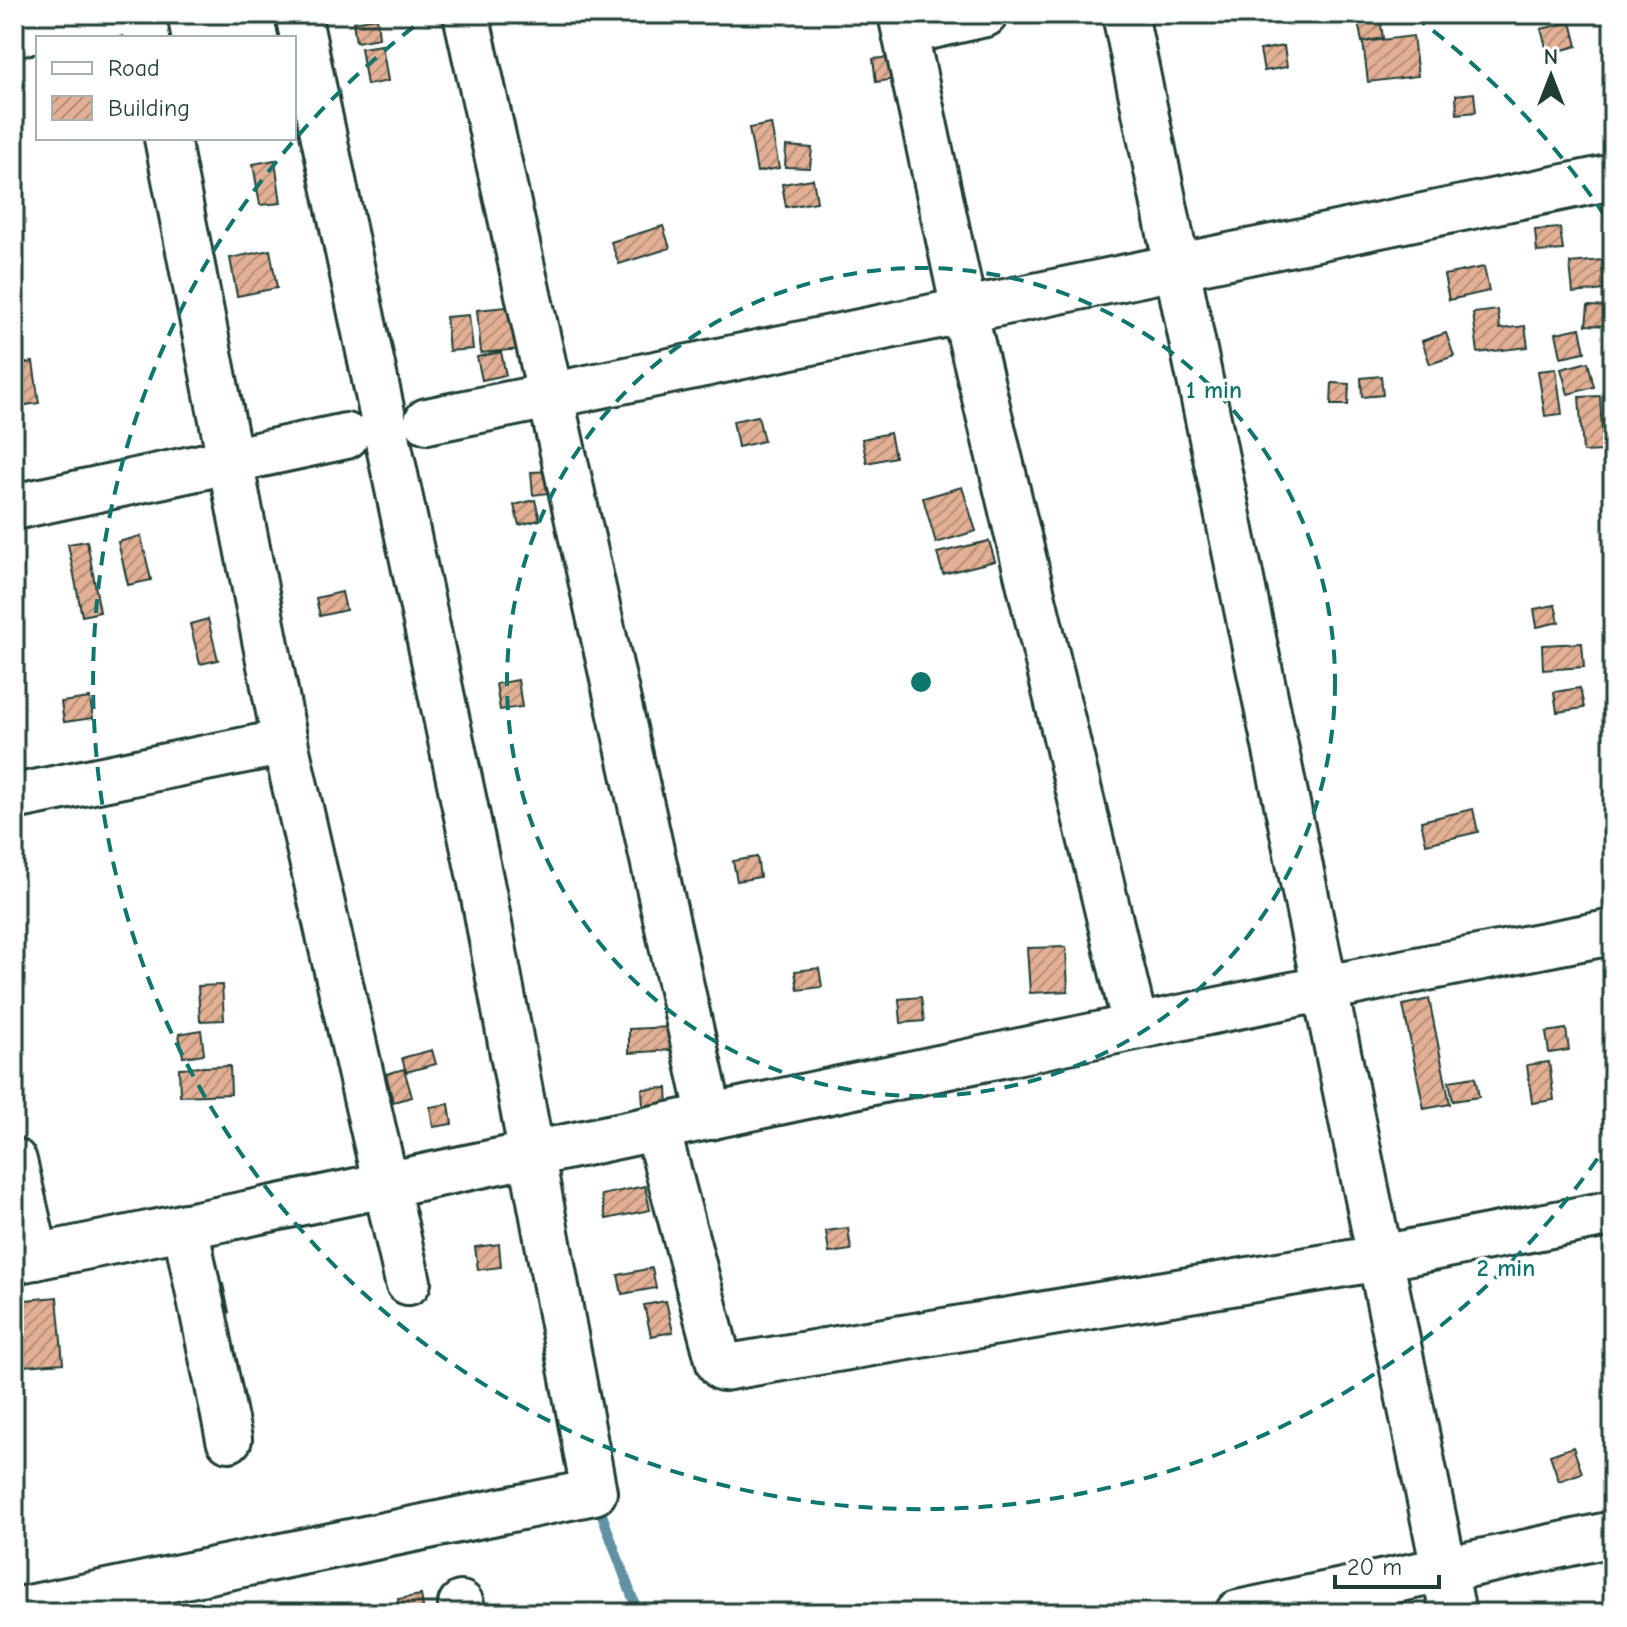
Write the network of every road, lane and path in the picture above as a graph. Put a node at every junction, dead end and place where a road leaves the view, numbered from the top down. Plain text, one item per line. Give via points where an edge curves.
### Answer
1 (118, 14) edge
2 (142, 14) edge
3 (298, 14) edge
4 (466, 14) edge
5 (985, 14) edge
6 (1125, 14) edge
7 (903, 23) edge
8 (14, 34) edge
9 (147, 36) edge
10 (167, 140) edge
11 (1613, 177) edge
12 (1177, 266) junction
13 (964, 310) junction
14 (551, 395) junction
15 (427, 421) dead end
16 (346, 436) dead end
17 (231, 462) junction
18 (14, 507) edge
19 (285, 742) junction
20 (14, 797) edge
21 (1613, 932) edge
22 (1325, 986) junction
23 (1135, 1025) junction
24 (710, 1117) junction
25 (657, 1128) junction
26 (531, 1155) junction
27 (14, 1161) edge
28 (386, 1184) junction
29 (1613, 1213) edge
30 (185, 1226) junction
31 (1380, 1258) junction
32 (25, 1259) edge
33 (408, 1282) dead end
34 (229, 1439) dead end
35 (1613, 1534) edge
36 (1444, 1569) junction
37 (14, 1611) edge
38 (1238, 1613) edge
39 (1453, 1613) edge

1 - 8 street
2 - 9 street
3 - 26 street via 484,897
4 - 14 street
5 - 7 street
6 - 12 street
7 - 13 street
10 - 17 street
11 - 12 street
12 - 13 street
12 - 22 street
13 - 14 street
13 - 23 street
14 - 15 street
14 - 24 street
16 - 17 street
17 - 18 street
17 - 19 street
19 - 20 street
19 - 28 street
21 - 22 street
22 - 23 street
22 - 31 street
23 - 24 street
24 - 25 street
25 - 26 street
25 - 31 street via 723,1368
26 - 28 street
26 - 37 street via 594,1492
27 - 32 street
28 - 30 street
28 - 33 street
29 - 31 street
30 - 32 street
30 - 34 street
31 - 36 street
35 - 36 street
36 - 38 street
36 - 39 street

